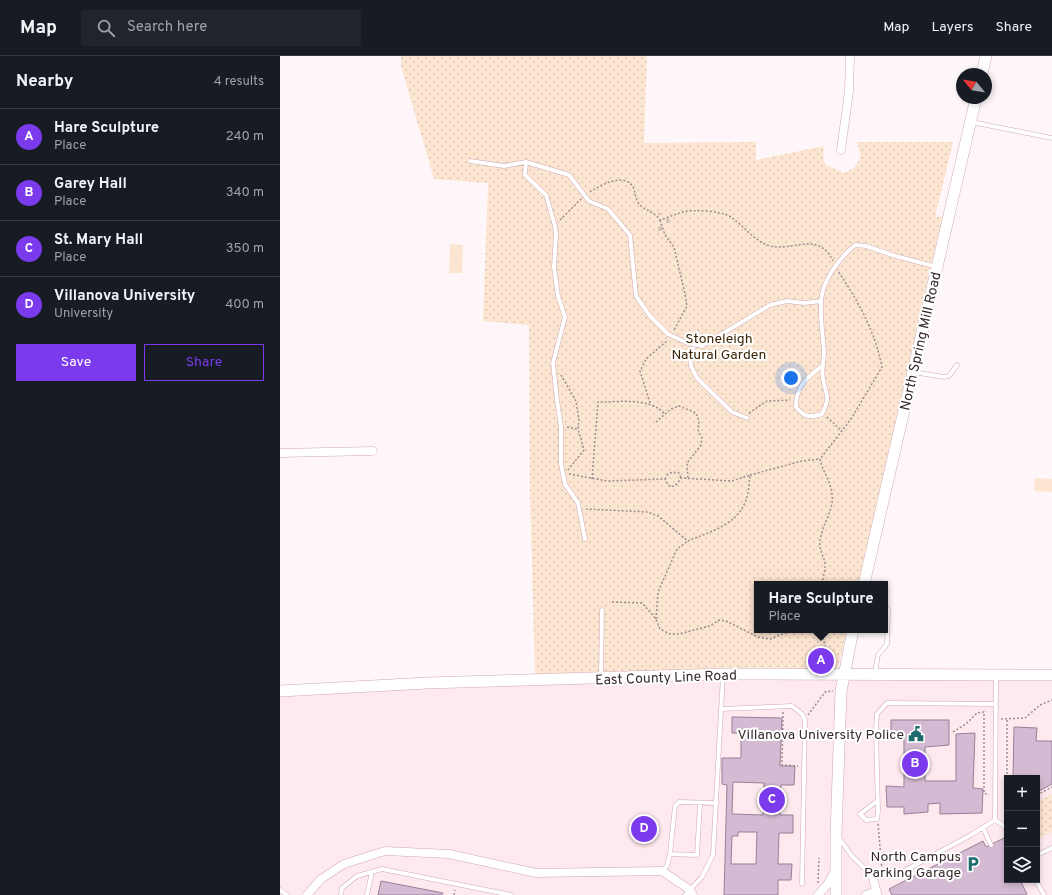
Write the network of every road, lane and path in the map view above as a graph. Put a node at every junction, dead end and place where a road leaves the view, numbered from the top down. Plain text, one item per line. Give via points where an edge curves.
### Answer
1 (850, 56) edge
2 (986, 56) edge
3 (983, 68) edge
4 (975, 104) edge
5 (971, 122) junction
6 (1052, 138) edge
7 (841, 150) dead end
8 (470, 161) dead end
9 (526, 162) junction
10 (585, 195) junction
11 (660, 220) junction
12 (555, 226) junction
13 (835, 266) junction
14 (938, 267) junction
15 (821, 301) junction
16 (671, 336) junction
17 (695, 344) junction
18 (553, 363) junction
19 (822, 364) junction
20 (957, 365) dead end
21 (913, 372) junction
22 (796, 401) junction
23 (650, 403) junction
24 (665, 414) junction
25 (822, 414) junction
26 (747, 416) joint
27 (656, 422) dead end
28 (561, 426) junction
29 (578, 429) junction
30 (842, 431) junction
31 (373, 451) dead end
32 (280, 453) edge
33 (820, 459) junction
34 (750, 475) junction
35 (681, 478) junction
36 (688, 478) junction
37 (592, 479) junction
38 (665, 479) junction
39 (580, 509) junction
40 (585, 539) dead end
41 (688, 541) junction
42 (822, 581) edge
43 (865, 581) edge
44 (612, 602) dead end
45 (602, 610) dead end
46 (656, 619) junction
47 (785, 633) edge
48 (822, 633) edge
49 (852, 633) edge
50 (887, 633) edge
51 (723, 674) junction
52 (1052, 675) edge
53 (838, 676) junction
54 (875, 676) junction
55 (996, 676) junction
56 (601, 679) junction
57 (280, 691) edge
58 (841, 691) junction
59 (1052, 700) edge
60 (995, 704) junction
61 (783, 707) junction
62 (721, 709) junction
63 (995, 719) junction
64 (1007, 719) junction
65 (805, 720) junction
66 (952, 732) dead end
67 (804, 766) junction
68 (1007, 775) edge
69 (1052, 787) edge
70 (1040, 793) edge
71 (877, 801) junction
72 (988, 801) dead end
73 (717, 803) junction
74 (700, 804) junction
75 (877, 818) junction
76 (995, 820) junction
77 (1004, 826) edge
78 (983, 828) junction
79 (836, 834) junction
80 (990, 845) dead end
81 (1052, 848) edge
82 (670, 854) junction
83 (1040, 854) edge
84 (819, 858) dead end
85 (836, 862) junction
86 (662, 870) junction
87 (372, 872) junction
88 (883, 876) junction
89 (873, 877) junction
90 (1038, 883) edge
91 (802, 884) dead end
92 (818, 885) dead end
93 (280, 890) edge
94 (455, 890) dead end
95 (690, 893) edge
96 (877, 893) edge
97 (287, 895) edge
98 (307, 895) edge
99 (341, 895) edge
100 (367, 895) edge
101 (454, 895) edge
102 (511, 895) edge
103 (818, 895) edge
104 (836, 895) edge
105 (866, 895) edge
106 (1044, 895) edge

1 - 7 street via 849,91
2 - 3 main road
4 - 5 main road, North Spring Mill Road
5 - 6 lane
5 - 14 main road, North Spring Mill Road
8 - 9 lane via 504,166
9 - 10 lane via 569,175
9 - 12 lane via 525,175 546,195
10 - 11 path via 598,186 624,180 632,186 636,201
10 - 12 path
10 - 16 lane via 589,201 608,210 630,235 636,296 650,316
11 - 13 path via 684,212 711,212 729,216 758,240 771,246 808,244 821,247 831,257
11 - 16 path via 665,235 674,247 687,306
12 - 18 lane via 554,267 558,296 565,317
13 - 14 lane via 855,245
13 - 15 lane
13 - 30 path via 852,291 871,328 882,367
14 - 21 main road, North Spring Mill Road
15 - 17 lane via 804,304 787,301 770,305 702,346
15 - 19 lane via 824,358
16 - 17 lane
16 - 23 path via 646,359 640,371
17 - 26 lane via 690,355 696,378 732,412
18 - 28 lane
18 - 29 path via 576,401 580,420
19 - 22 lane via 806,378 796,394
19 - 25 lane via 827,391 827,403
20 - 21 lane via 949,376 944,377
21 - 43 main road, North Spring Mill Road
22 - 25 lane via 796,407 802,415 812,418
22 - 26 path via 767,401
23 - 24 path
23 - 37 path via 598,402
24 - 27 path
24 - 36 path via 679,406 696,413 699,421 701,445 687,463
25 - 30 path
28 - 29 path
28 - 39 lane via 561,464 565,484
29 - 37 path via 584,450 568,469 567,474
30 - 33 path
31 - 32 street
33 - 34 path via 802,461
33 - 42 path via 832,495 819,549 825,564
34 - 36 path via 732,481
34 - 41 path via 748,497 740,512 728,524
35 - 36 path
35 - 38 path via 679,473 673,472
35 - 38 path via 671,487
37 - 38 path
39 - 40 lane
39 - 41 path via 648,512 658,516
41 - 46 path via 677,549 658,592
44 - 46 path via 642,603
45 - 56 lane
46 - 47 path via 660,629 670,634 694,630 720,620 758,637 770,639
48 - 53 path
49 - 53 main road
50 - 54 lane via 887,644 878,655
51 - 53 main road, East County Line Road
51 - 56 main road, East County Line Road
51 - 62 lane
52 - 55 main road, East County Line Road
53 - 54 main road, East County Line Road
53 - 58 main road
54 - 55 main road, East County Line Road
55 - 60 lane
56 - 57 main road, East County Line Road via 427,683
58 - 65 path via 825,692
58 - 79 main road
59 - 64 path via 1025,718
60 - 63 lane
60 - 71 lane via 887,703 877,714
61 - 62 lane
61 - 65 lane via 792,706
61 - 67 path via 782,765
62 - 73 lane
63 - 64 path
63 - 76 lane
64 - 68 path
65 - 67 lane
66 - 72 path via 966,724 977,713 984,712 984,793 989,794
67 - 91 lane
69 - 70 path
71 - 75 lane
71 - 75 lane via 860,814 866,820
73 - 74 lane
73 - 95 lane via 713,855
74 - 82 lane via 679,802 675,806
74 - 82 lane via 697,855
75 - 88 path
76 - 77 lane
76 - 78 lane
78 - 80 lane
78 - 88 lane via 904,871
79 - 85 main road
79 - 89 lane via 851,855
81 - 83 lane
82 - 86 lane via 667,866
84 - 92 path
85 - 103 street via 834,873
85 - 104 main road
86 - 95 street
86 - 98 street via 536,873 449,854 385,851 344,864 321,879
87 - 99 lane via 347,883 342,888
87 - 100 lane
87 - 102 lane via 382,870
88 - 89 lane
89 - 96 street
90 - 106 lane
93 - 97 lane
94 - 101 path
96 - 105 street

